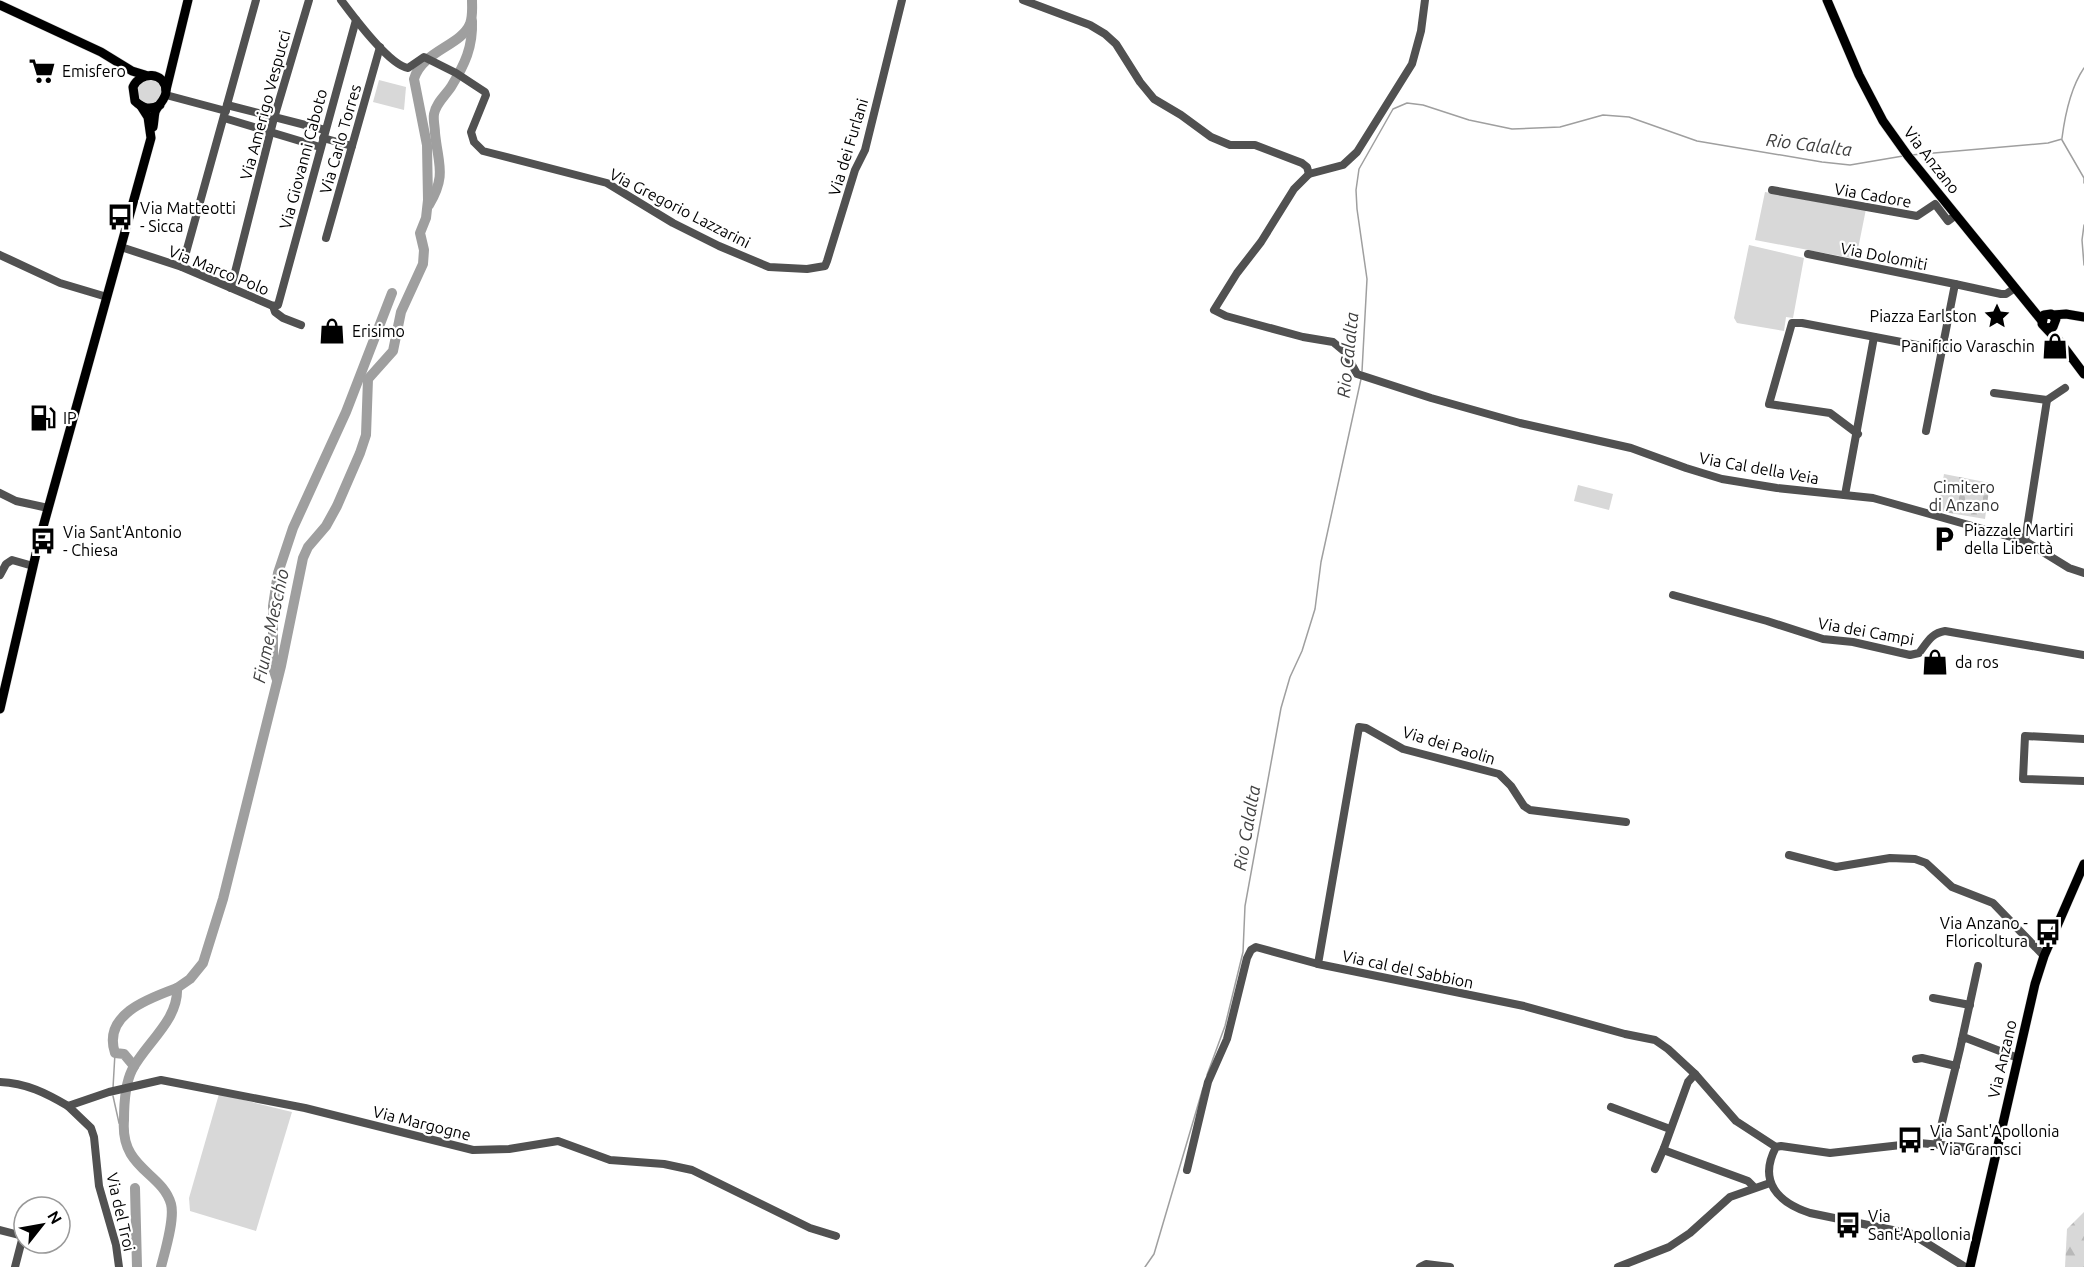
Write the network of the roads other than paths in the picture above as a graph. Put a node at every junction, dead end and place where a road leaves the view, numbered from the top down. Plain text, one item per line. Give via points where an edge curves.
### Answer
1 (188, 0) edge
2 (256, 0) edge
3 (309, 0) edge
4 (340, 0) edge
5 (902, 0) edge
6 (1023, 0) edge
7 (1425, 0) edge
8 (1827, 0) edge
9 (0, 5) edge
10 (356, 20) junction
11 (380, 47) junction
12 (174, 54) junction
13 (109, 57) junction
14 (149, 75) junction
15 (133, 87) junction
16 (166, 92) junction
17 (160, 105) junction
18 (141, 106) junction
19 (226, 111) junction
20 (274, 118) junction
21 (271, 132) junction
22 (151, 135) junction
23 (322, 138) junction
24 (352, 146) junction
25 (1309, 174) junction
26 (1772, 190) dead end
27 (1956, 215) junction
28 (326, 238) dead end
29 (120, 247) junction
30 (1808, 254) dead end
31 (0, 255) edge
32 (825, 266) joint
33 (182, 267) junction
34 (2007, 279) junction
35 (1955, 284) junction
36 (231, 288) junction
37 (2015, 288) junction
38 (1994, 292) junction
39 (107, 297) junction
40 (276, 306) junction
41 (2084, 317) edge
42 (2050, 321) junction
43 (301, 325) dead end
44 (1874, 337) junction
45 (1943, 351) junction
46 (2084, 374) edge
47 (2065, 388) dead end
48 (1994, 393) dead end
49 (2047, 400) junction
50 (1926, 431) dead end
51 (1857, 434) junction
52 (0, 493) edge
53 (1845, 495) junction
54 (48, 508) junction
55 (2025, 541) junction
56 (33, 566) junction
57 (2084, 573) edge
58 (0, 575) edge
59 (1673, 596) dead end
60 (2084, 655) edge
61 (0, 709) edge
62 (1359, 727) joint
63 (2084, 739) edge
64 (2084, 782) edge
65 (1626, 822) dead end
66 (1789, 855) dead end
67 (2084, 864) edge
68 (2044, 956) junction
69 (1318, 964) junction
70 (1978, 966) dead end
71 (1933, 998) dead end
72 (1970, 1005) junction
73 (1962, 1040) junction
74 (2018, 1058) junction
75 (1916, 1059) dead end
76 (1956, 1066) junction
77 (1695, 1074) junction
78 (0, 1082) edge
79 (68, 1106) junction
80 (1611, 1107) dead end
81 (1671, 1129) junction
82 (1937, 1143) junction
83 (1776, 1147) junction
84 (1664, 1148) junction
85 (1997, 1150) junction
86 (1655, 1169) dead end
87 (1187, 1170) dead end
88 (1770, 1182) junction
89 (1754, 1187) junction
90 (0, 1230) edge
91 (836, 1236) dead end
92 (15, 1267) edge
93 (119, 1267) edge
94 (1420, 1267) edge
95 (1450, 1267) edge
96 (1618, 1267) edge
97 (1965, 1267) edge
98 (1970, 1267) edge

1 - 12 main road
2 - 19 street
3 - 20 street, Via Amerigo Vespucci
4 - 10 street
5 - 32 street, Via dei Furlani via 865,150
6 - 25 street via 1105,34 1154,99 1211,136 1230,145 1255,145 1302,163
7 - 25 street via 1412,64 1357,153 1343,165
8 - 27 main road, Via Anzano via 1871,99 1908,156
9 - 13 main road
10 - 11 street
10 - 23 street, Via Giovanni Caboto
11 - 24 street, Via Carlo Torres
11 - 32 street, Via Gregorio Lazzarini via 401,67 428,59 485,92 471,132 483,151 607,183 719,246 770,267
12 - 14 main road via 163,68
12 - 16 main road
13 - 14 main road via 132,71
13 - 15 main road
14 - 15 main road via 137,80
14 - 16 main road via 162,80
15 - 18 main road via 133,97
16 - 17 main road
16 - 19 street
17 - 18 main road
17 - 22 main road
18 - 22 main road via 148,117
19 - 20 street
19 - 21 street
19 - 33 street
20 - 21 street, Via Amerigo Vespucci
20 - 23 street
21 - 23 street
21 - 36 street, Via Amerigo Vespucci
22 - 29 main road
23 - 24 street
23 - 40 street, Via Giovanni Caboto
24 - 28 street, Via Carlo Torres
25 - 53 street, Via Cal della Veia via 1294,189 1216,311 1333,342 1361,375 1431,398 1632,448 1722,478
26 - 27 street, Via Cadore via 1917,216 1935,204 1948,221
27 - 34 main road, Via Anzano
29 - 33 street, Via Marco Polo
29 - 39 main road
30 - 35 street, Via Dolomiti
31 - 39 street via 60,283
33 - 36 street, Via Marco Polo
34 - 37 main road, Via Anzano
34 - 38 street
35 - 38 street, Via Dolomiti
35 - 45 street
36 - 40 street, Via Marco Polo
37 - 38 street via 2006,294
37 - 42 main road, Via Anzano
39 - 54 main road
40 - 43 street, Via Marco Polo via 275,312
41 - 42 main road via 2073,315
42 - 46 main road, Via Anzano via 2058,341
44 - 45 street
44 - 51 street
44 - 51 street via 1792,323 1769,404 1830,413
45 - 50 street
47 - 49 street
48 - 49 street
49 - 55 street
51 - 53 street
52 - 54 street
53 - 55 street, Via Cal della Veia via 1891,503
54 - 56 main road
55 - 57 street, Via Cal della Veia
56 - 58 street via 12,560
56 - 61 main road
59 - 60 street, Via dei Campi via 1823,639 1910,655 1919,653 1938,632
62 - 65 street, Via dei Paolin via 1403,749 1499,774 1530,810
62 - 69 street, Via cal del Sabbion
63 - 64 street via 2025,736 2023,779
66 - 68 street via 1836,867 1890,858 1926,863 1952,887 1993,903
67 - 68 main road, Via Anzano
68 - 74 main road, Via Anzano
69 - 77 street, Via cal del Sabbion via 1524,1006 1655,1040
69 - 87 street via 1256,947 1251,950 1227,1039 1208,1082
70 - 72 street
71 - 72 street
72 - 73 street
73 - 74 street via 1966,1038
73 - 76 street
74 - 85 main road, Via Anzano
75 - 76 street
76 - 82 street
77 - 81 street via 1688,1082
77 - 83 street via 1736,1121
78 - 79 street via 43,1092
79 - 91 street, Via Margogne via 161,1080 305,1108 473,1150 558,1141 610,1160 692,1170 810,1228
79 - 93 street, Via del Troi via 91,1128 94,1137 99,1186
80 - 81 street
81 - 84 street
82 - 83 street via 1841,1153
82 - 85 street
83 - 88 street
84 - 86 street
84 - 89 street via 1748,1181
85 - 98 main road, Via Anzano
88 - 89 street
88 - 97 street via 1783,1199 1802,1210 1912,1234
89 - 96 street via 1730,1197 1669,1247
90 - 92 street via 23,1236
94 - 95 street

